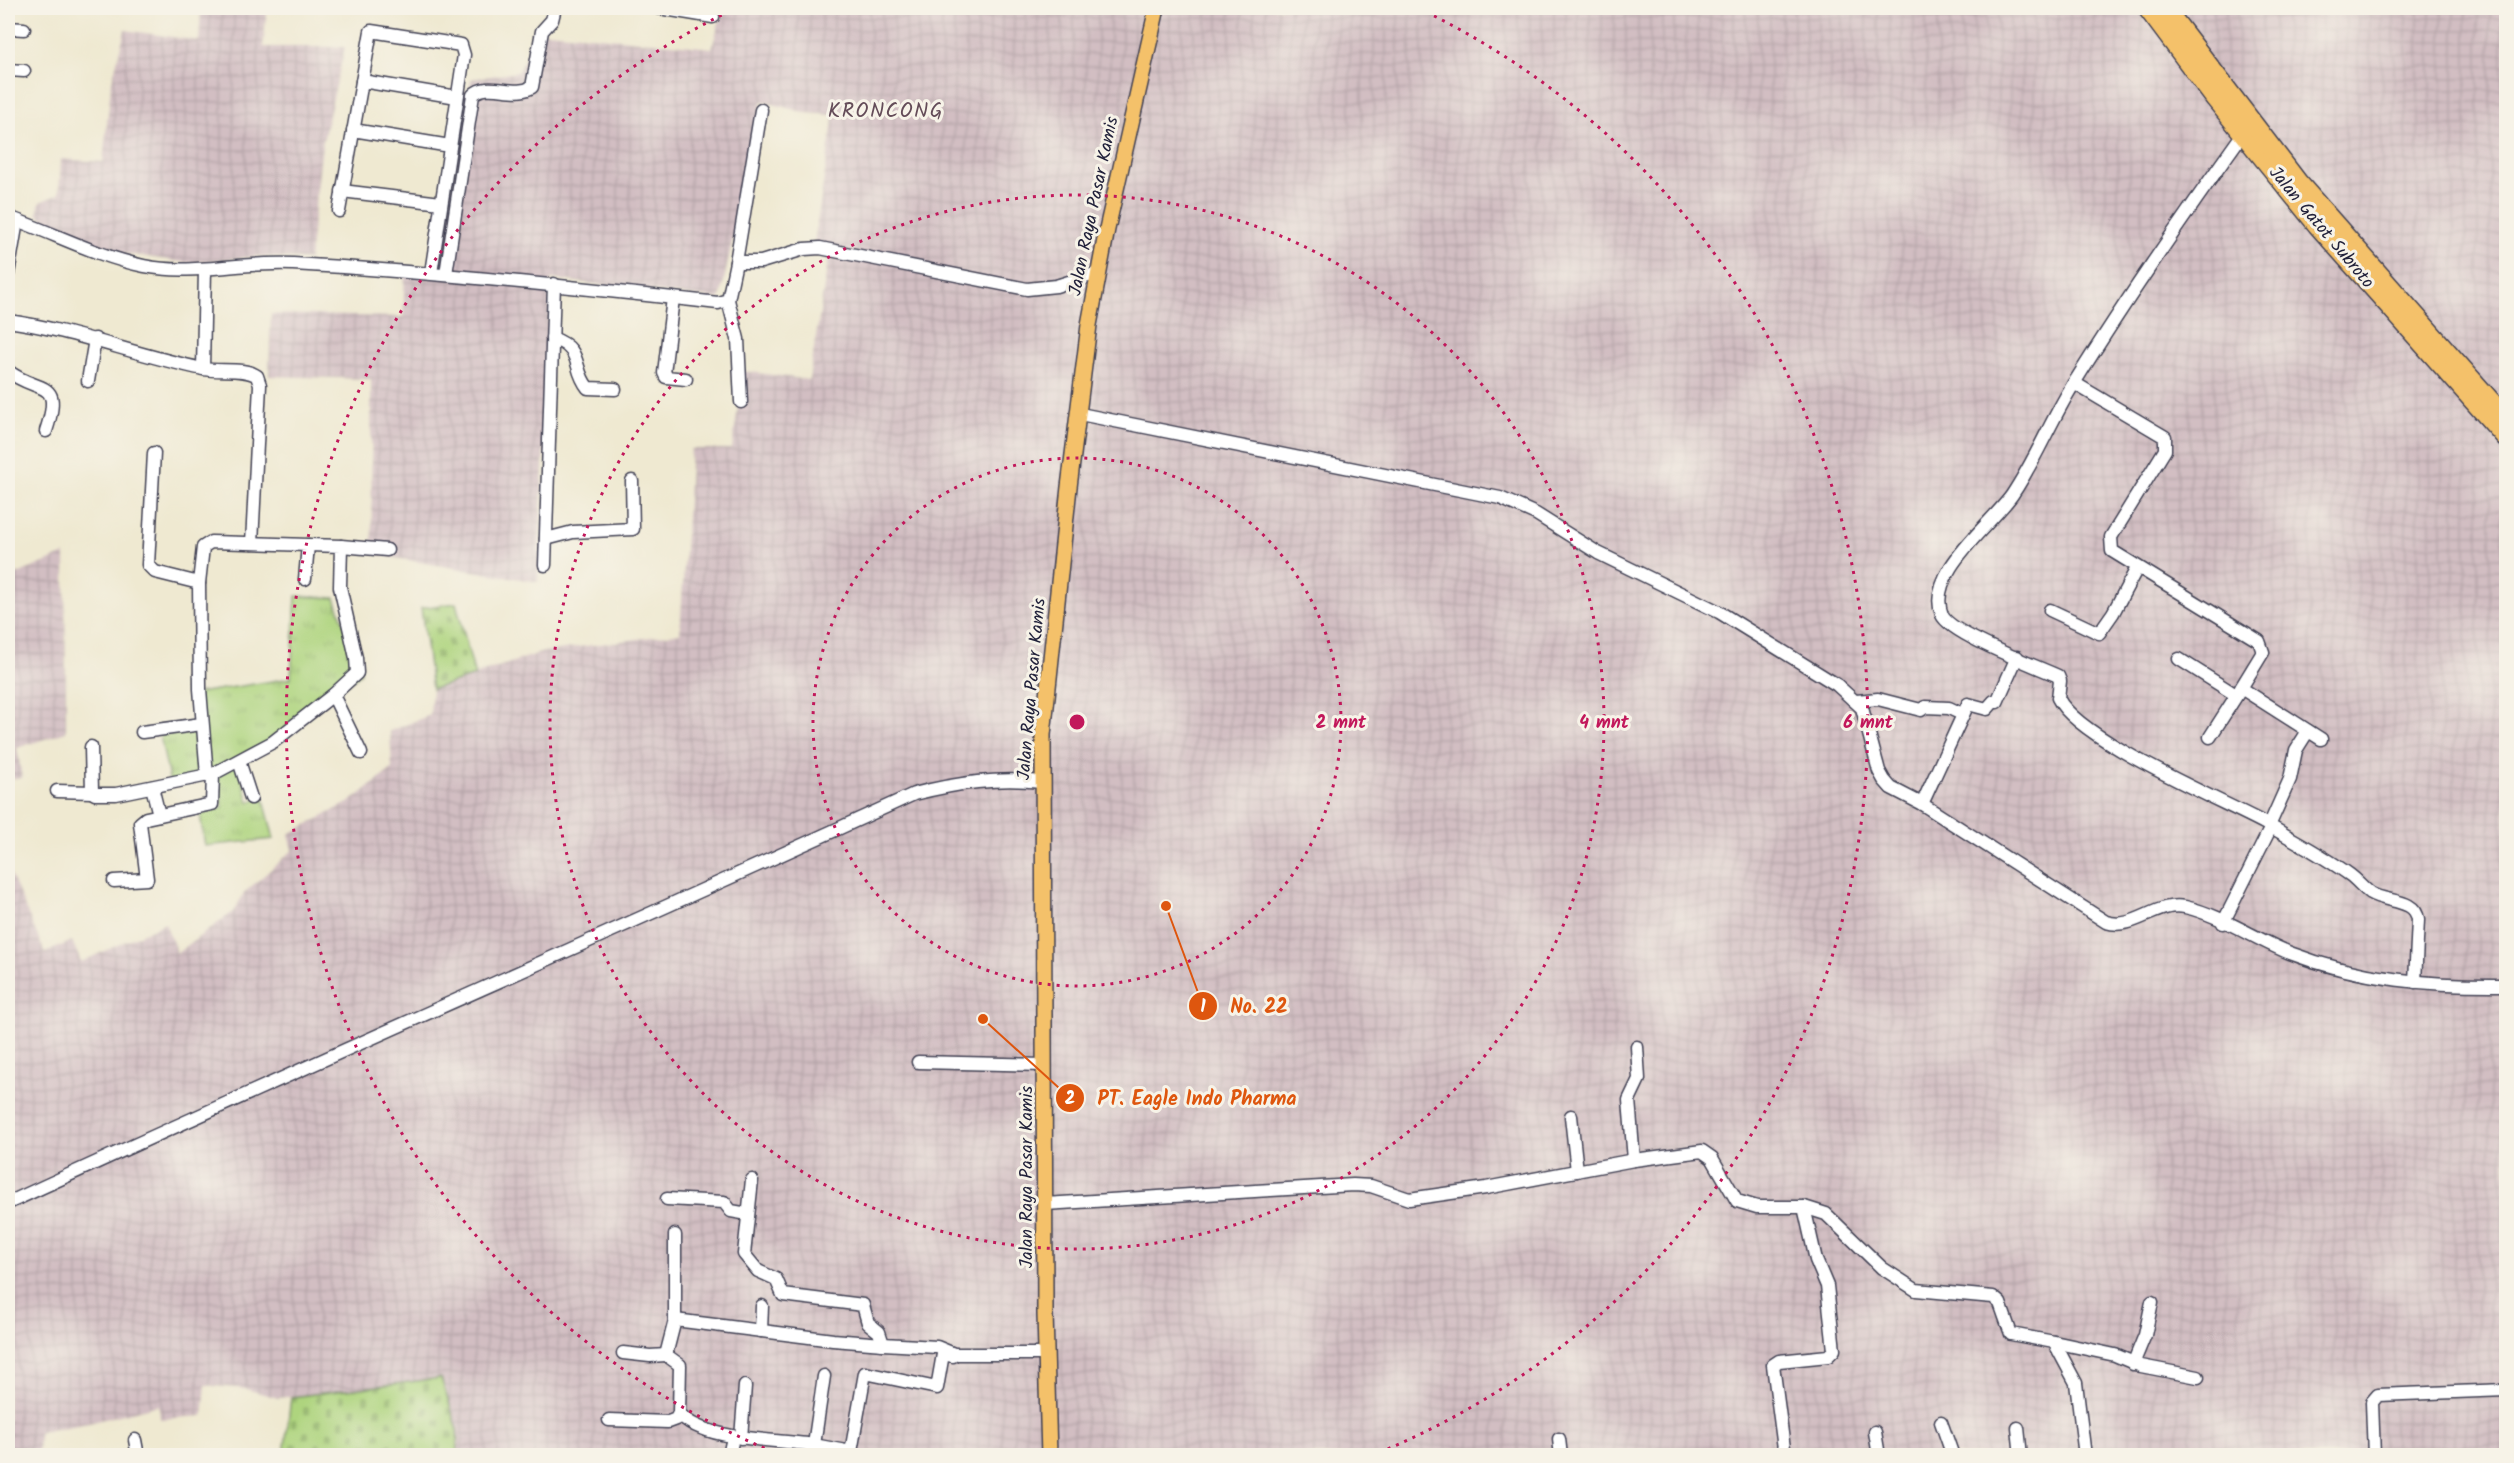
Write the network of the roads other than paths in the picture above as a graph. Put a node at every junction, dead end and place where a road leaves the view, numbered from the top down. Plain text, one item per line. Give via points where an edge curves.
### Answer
1 (555, 8) edge
2 (659, 8) edge
3 (1157, 8) edge
4 (2146, 8) edge
5 (2165, 8) edge
6 (693, 10) edge
7 (713, 17) dead end
8 (8, 28) edge
9 (24, 29) dead end
10 (8, 70) edge
11 (24, 71) dead end
12 (362, 81) junction
13 (457, 97) junction
14 (761, 110) dead end
15 (2249, 127) junction
16 (353, 130) junction
17 (450, 146) junction
18 (342, 191) junction
19 (441, 202) junction
20 (339, 211) dead end
21 (12, 219) edge
22 (736, 262) junction
23 (205, 269) junction
24 (431, 273) junction
25 (1098, 273) junction
26 (8, 274) edge
27 (446, 274) junction
28 (554, 284) junction
29 (673, 298) junction
30 (728, 300) junction
31 (8, 321) edge
32 (552, 338) junction
33 (95, 339) junction
34 (203, 369) junction
35 (8, 371) edge
36 (686, 379) dead end
37 (88, 381) dead end
38 (2074, 383) junction
39 (615, 389) dead end
40 (741, 402) dead end
41 (2497, 413) edge
42 (1080, 414) junction
43 (46, 431) dead end
44 (2506, 438) edge
45 (154, 453) dead end
46 (632, 481) dead end
47 (546, 539) junction
48 (252, 543) junction
49 (308, 545) junction
50 (341, 546) junction
51 (387, 550) dead end
52 (545, 565) dead end
53 (2137, 568) junction
54 (305, 579) dead end
55 (200, 583) junction
56 (2050, 610) dead end
57 (2017, 657) junction
58 (2179, 659) dead end
59 (2239, 692) junction
60 (333, 695) junction
61 (1856, 701) junction
62 (1962, 714) junction
63 (202, 724) junction
64 (2308, 731) junction
65 (142, 732) dead end
66 (2210, 737) dead end
67 (2321, 740) dead end
68 (91, 747) dead end
69 (361, 753) dead end
70 (239, 760) junction
71 (210, 775) junction
72 (1042, 782) junction
73 (152, 787) junction
74 (57, 791) dead end
75 (92, 792) junction
76 (251, 798) dead end
77 (1922, 804) junction
78 (159, 815) junction
79 (2270, 827) junction
80 (114, 882) dead end
81 (2223, 923) junction
82 (2415, 982) junction
83 (2506, 985) edge
84 (1637, 1047) dead end
85 (918, 1062) dead end
86 (1045, 1065) junction
87 (1571, 1116) dead end
88 (1634, 1160) junction
89 (1577, 1171) junction
90 (752, 1180) dead end
91 (667, 1199) dead end
92 (8, 1203) edge
93 (1045, 1204) junction
94 (1804, 1207) junction
95 (748, 1214) junction
96 (675, 1235) dead end
97 (2152, 1302) dead end
98 (762, 1306) dead end
99 (675, 1320) junction
100 (761, 1331) junction
101 (2054, 1342) junction
102 (883, 1344) junction
103 (623, 1353) dead end
104 (666, 1354) junction
105 (1047, 1355) junction
106 (2133, 1364) junction
107 (824, 1376) dead end
108 (2198, 1377) dead end
109 (745, 1386) dead end
110 (2506, 1390) edge
111 (679, 1413) junction
112 (609, 1420) dead end
113 (1941, 1422) dead end
114 (2018, 1428) dead end
115 (1875, 1432) dead end
116 (737, 1438) junction
117 (1559, 1439) dead end
118 (135, 1440) dead end
119 (814, 1445) junction
120 (138, 1455) edge
121 (729, 1455) edge
122 (1049, 1455) edge
123 (1561, 1455) edge
124 (1785, 1455) edge
125 (1879, 1455) edge
126 (1953, 1455) edge
127 (2021, 1455) edge
128 (2085, 1455) edge
129 (2374, 1455) edge

1 - 27 street via 552,20 542,31 532,87 522,91 485,89 473,95
2 - 6 street
3 - 25 main road, Jalan Raya Pasar Kamis
4 - 15 highway, Jalan Gatot Subroto via 2215,99
5 - 15 highway, Jalan Gatot Subroto
6 - 7 street
8 - 9 street
10 - 11 street
12 - 13 street
12 - 13 street via 371,31 457,43 464,51
12 - 16 street
13 - 17 street
14 - 22 street
15 - 38 street via 2124,304
15 - 41 highway, Jalan Gatot Subroto via 2317,225 2357,259
16 - 17 street
16 - 18 street
17 - 19 street
18 - 19 street
18 - 20 street
19 - 24 street
21 - 23 street via 113,258 146,266
21 - 26 street
22 - 25 street via 761,262 820,248 1027,289 1056,286
22 - 30 street
23 - 24 street via 289,264
23 - 34 street
24 - 27 street
25 - 42 main road, Jalan Raya Pasar Kamis
27 - 28 street
28 - 29 street
28 - 32 street
29 - 30 street via 718,303
29 - 36 street via 664,373 666,377
30 - 40 street via 738,339
31 - 33 street
32 - 39 street via 574,353 588,388
32 - 47 street
33 - 34 street
33 - 37 street
34 - 48 street via 254,373 259,381
35 - 43 street via 44,386 49,392 52,413
38 - 53 street via 2167,441 2109,540 2115,555
38 - 57 street via 2021,481 1955,561 1942,589 1942,615 1952,628
41 - 44 highway, Jalan Gatot Subroto
42 - 61 street via 1518,504 1598,553 1747,628
42 - 72 main road, Jalan Raya Pasar Kamis via 1043,735
45 - 55 street via 148,565 155,572
46 - 47 street via 633,530 573,532
47 - 52 street
48 - 49 street
48 - 55 street via 206,543 201,550
49 - 50 street
49 - 54 street
50 - 51 street
50 - 60 street via 340,587 358,666 355,677
53 - 56 street via 2099,633
53 - 59 street via 2261,643 2263,652
55 - 63 street
57 - 62 street via 1997,702 1987,709 1968,704
57 - 79 street via 2058,676 2058,698 2066,710 2125,752
58 - 59 street
59 - 64 street
59 - 66 street
60 - 69 street
60 - 70 street via 273,742
61 - 62 street via 1878,699 1921,710 1949,708
61 - 77 street via 1866,720 1884,780 1891,788
62 - 77 street
63 - 65 street
63 - 71 street
64 - 67 street
64 - 79 street via 2296,750 2290,779
68 - 75 street
70 - 71 street
70 - 76 street
71 - 73 street
71 - 78 street via 212,804
72 - 86 main road, Jalan Raya Pasar Kamis
72 - 92 street via 954,783 914,794
73 - 75 street via 116,794
73 - 78 street
74 - 75 street
77 - 81 street via 2106,922 2135,921 2176,906
78 - 80 street via 140,823 148,877 144,881
79 - 81 street
79 - 82 street via 2351,876 2371,894 2415,909
81 - 82 street via 2336,969
82 - 83 street
84 - 88 street via 1639,1079 1629,1100
85 - 86 street
86 - 93 main road, Jalan Raya Pasar Kamis
87 - 89 street
88 - 89 street
88 - 94 street via 1702,1151 1712,1158 1737,1201 1757,1207
89 - 93 street via 1409,1199 1371,1186 1353,1185
90 - 95 street
91 - 95 street via 724,1202 731,1210
93 - 105 main road, Jalan Raya Pasar Kamis
94 - 101 street via 1826,1214 1905,1286 1930,1293 1996,1299 2011,1334
94 - 124 street via 1816,1260 1827,1286 1834,1350 1828,1356 1773,1365
95 - 102 street via 744,1254 758,1271 776,1279 783,1295 864,1305 868,1323 879,1332
96 - 99 street
97 - 106 street
98 - 100 street
99 - 100 street
99 - 104 street
100 - 102 street
101 - 106 street via 2115,1355
101 - 128 street via 2076,1383
102 - 105 street via 937,1347 954,1354
103 - 104 street
104 - 111 street via 680,1365
105 - 119 street via 943,1354 937,1388 865,1373 851,1452
105 - 122 main road, Jalan Raya Pasar Kamis
106 - 108 street
107 - 119 street
109 - 116 street
110 - 129 street via 2378,1395 2372,1402
111 - 112 street via 668,1422
111 - 116 street via 694,1423
113 - 126 street
114 - 127 street
115 - 125 street
116 - 119 street
116 - 121 street
117 - 123 street
118 - 120 street

